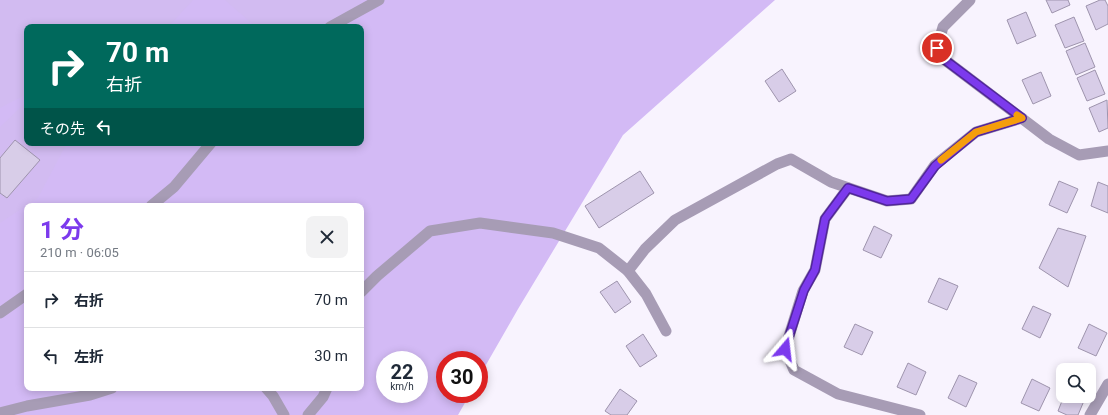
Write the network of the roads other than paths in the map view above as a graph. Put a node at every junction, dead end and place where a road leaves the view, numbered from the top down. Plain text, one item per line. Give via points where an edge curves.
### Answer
1 (379, 0) edge
2 (970, 0) edge
3 (335, 24) edge
4 (1022, 118) junction
5 (208, 146) edge
6 (1108, 152) edge
7 (848, 188) junction
8 (155, 203) edge
9 (628, 271) junction
10 (364, 289) edge
11 (24, 296) edge
12 (0, 313) edge
13 (666, 330) dead end
14 (1108, 384) edge
15 (103, 391) edge
16 (269, 391) edge
17 (326, 391) edge
18 (0, 413) edge
19 (284, 415) edge
20 (308, 415) edge
21 (920, 415) edge
22 (1090, 415) edge

1 - 3 street
2 - 4 street via 943,27 937,48 945,60
4 - 6 street via 1049,139 1079,155
4 - 7 street via 976,132 935,166 911,199 887,201
5 - 8 street via 174,187
7 - 9 street via 831,182 791,159 777,164 675,220 645,249
7 - 21 street via 825,219 815,270 804,290 785,349 794,370 838,394
9 - 10 street via 599,248 560,235 480,223 430,231
9 - 13 street via 646,294
11 - 12 street
14 - 22 street
15 - 18 street
16 - 19 street
17 - 20 street

